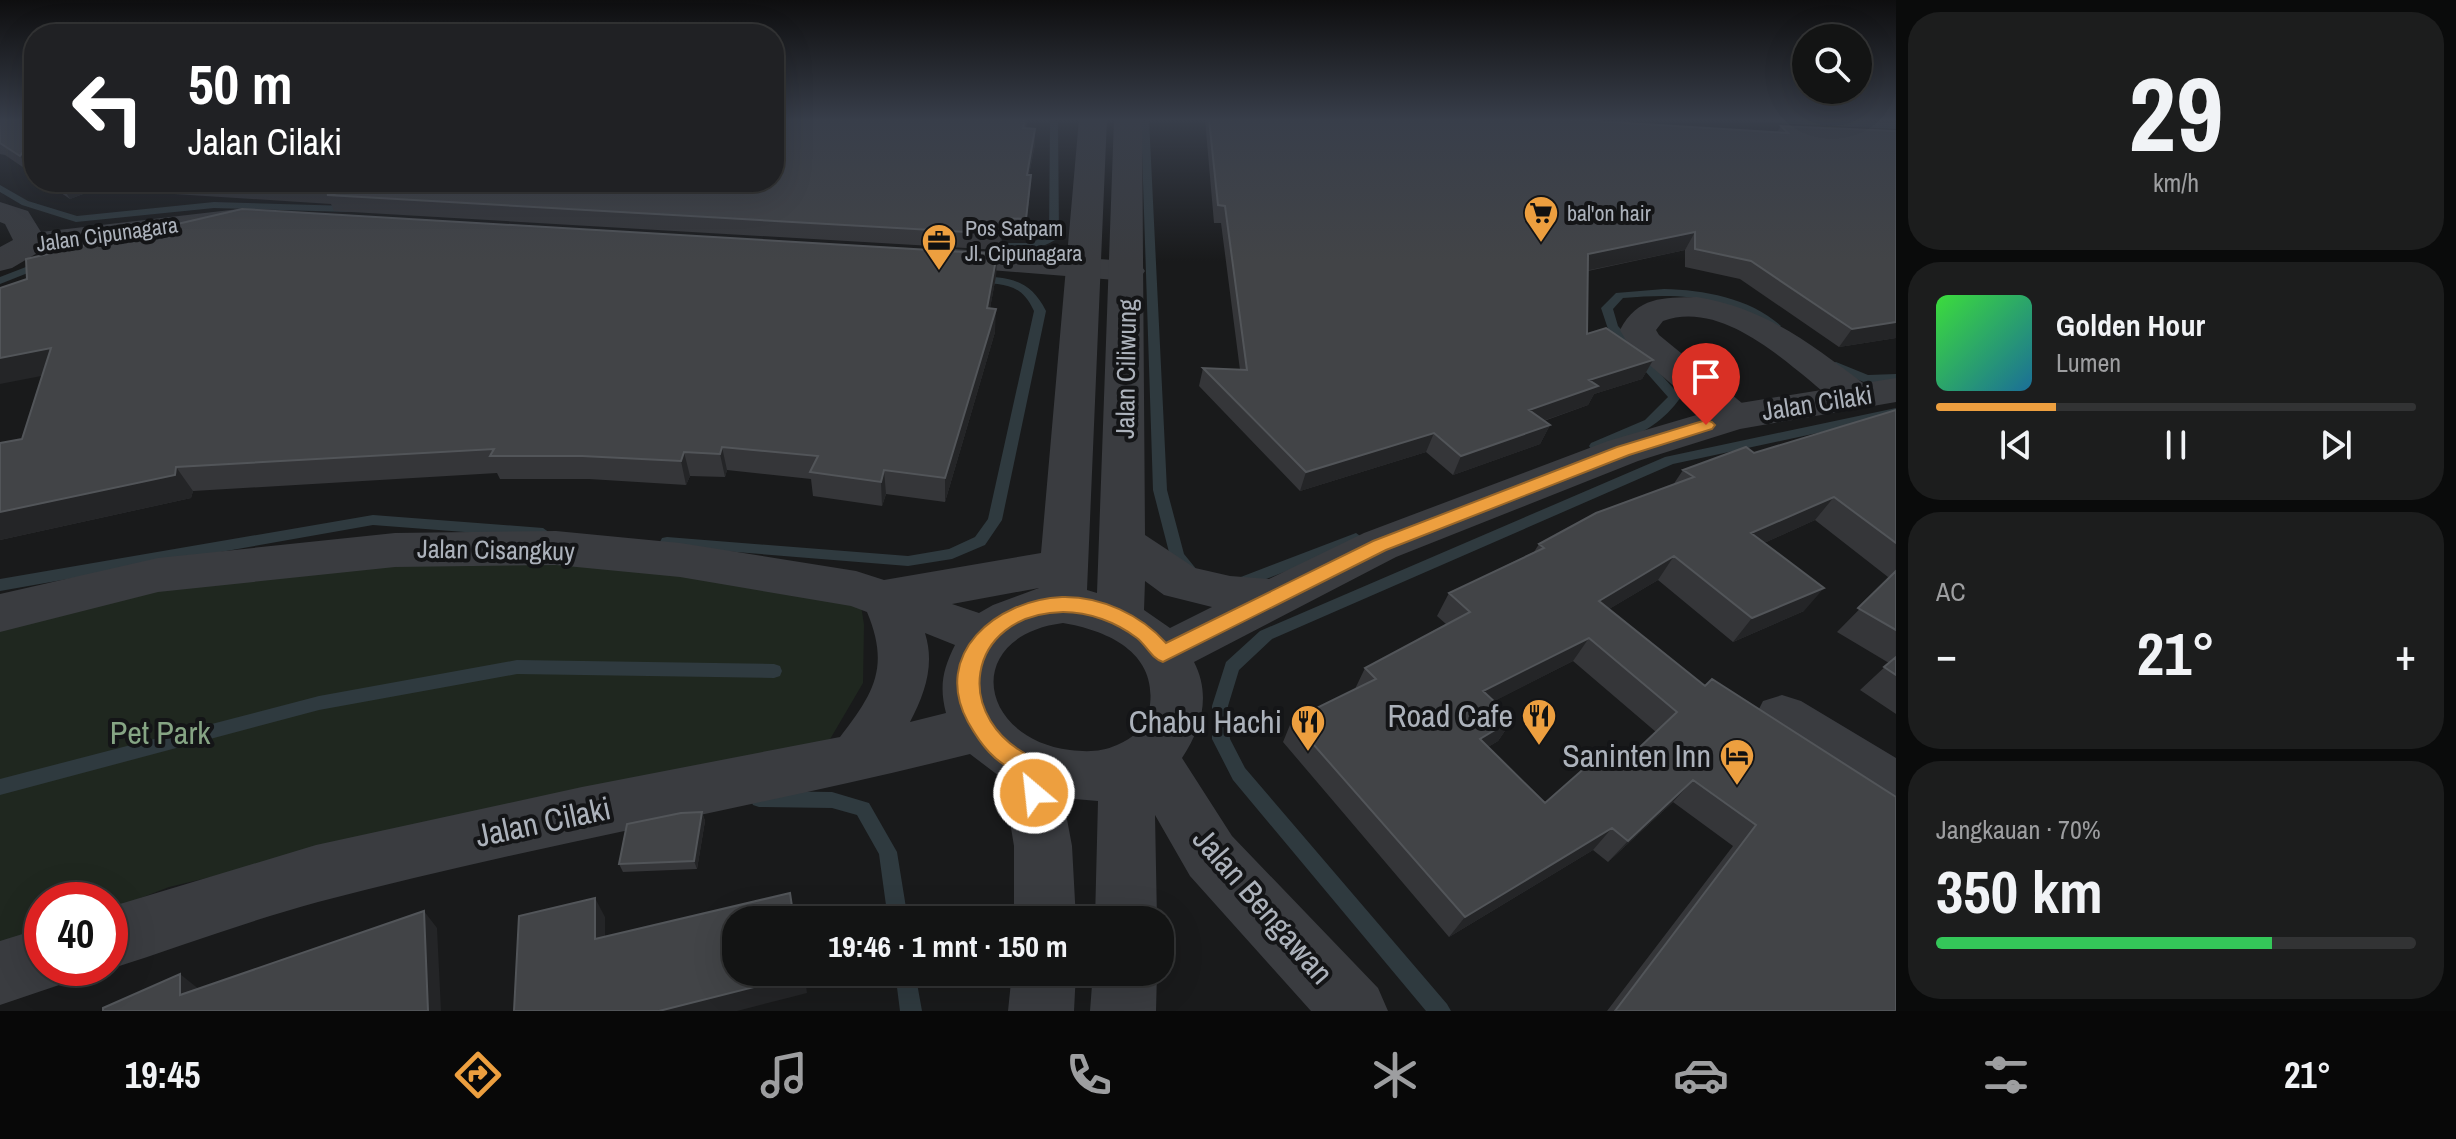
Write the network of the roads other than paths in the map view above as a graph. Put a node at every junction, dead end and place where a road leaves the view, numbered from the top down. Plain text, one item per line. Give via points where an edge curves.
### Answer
1 (1089, 166) edge
2 (1128, 166) edge
3 (0, 211) edge
4 (262, 219) edge
5 (31, 243) junction
6 (906, 256) edge
7 (0, 261) edge
8 (1081, 268) junction
9 (1128, 271) junction
10 (1896, 390) edge
11 (1853, 395) junction
12 (1734, 417) junction
13 (1122, 542) junction
14 (1063, 585) junction
15 (886, 598) junction
16 (1273, 598) junction
17 (0, 613) edge
18 (1120, 618) junction
19 (987, 636) junction
20 (1163, 654) junction
21 (1782, 717) dead end
22 (981, 728) junction
23 (857, 758) junction
24 (1138, 761) junction
25 (1029, 767) junction
26 (1896, 788) edge
27 (1045, 906) edge
28 (1127, 906) edge
29 (128, 932) edge
30 (24, 966) edge
31 (0, 973) edge
32 (1043, 986) edge
33 (1124, 986) edge
34 (1041, 1011) edge
35 (1123, 1011) edge
36 (1355, 1011) edge

1 - 8 street, Jalan Ciliwung
2 - 9 street, Jalan Ciliwung
3 - 5 street via 17,218
4 - 5 street, Jalan Cipunagara via 231,217
5 - 7 street, Jalan Cipunagara
6 - 8 street
8 - 9 street
8 - 14 street, Jalan Ciliwung
9 - 13 street, Jalan Ciliwung
10 - 11 street, Jalan Cilaki
11 - 12 street, Jalan Cilaki
11 - 12 street via 1743,318 1690,306 1652,311 1638,330 1644,341
12 - 16 street, Jalan Cilaki via 1623,451 1380,545
13 - 16 street via 1181,582
13 - 18 street, Jalan Ciliwung
14 - 15 street
14 - 18 street via 1092,608
14 - 19 street
15 - 17 street, Jalan Cisangkuy via 680,560 556,548 395,550 158,575
15 - 19 street, Jalan Cisangkuy
15 - 23 street via 903,644 904,677 895,704
16 - 20 street, Jalan Cilaki
18 - 20 street via 1145,633
19 - 22 street via 966,679 969,704
20 - 24 street via 1176,680 1178,707 1169,734
21 - 26 street
22 - 23 street, Jalan Cilaki
22 - 25 street via 1014,760
23 - 29 street, Jalan Cilaki via 316,874
24 - 25 street via 1101,776
24 - 28 street
24 - 36 street, Jalan Bengawan via 1211,856
25 - 27 street via 1043,846
30 - 31 street
32 - 34 street
33 - 35 street

